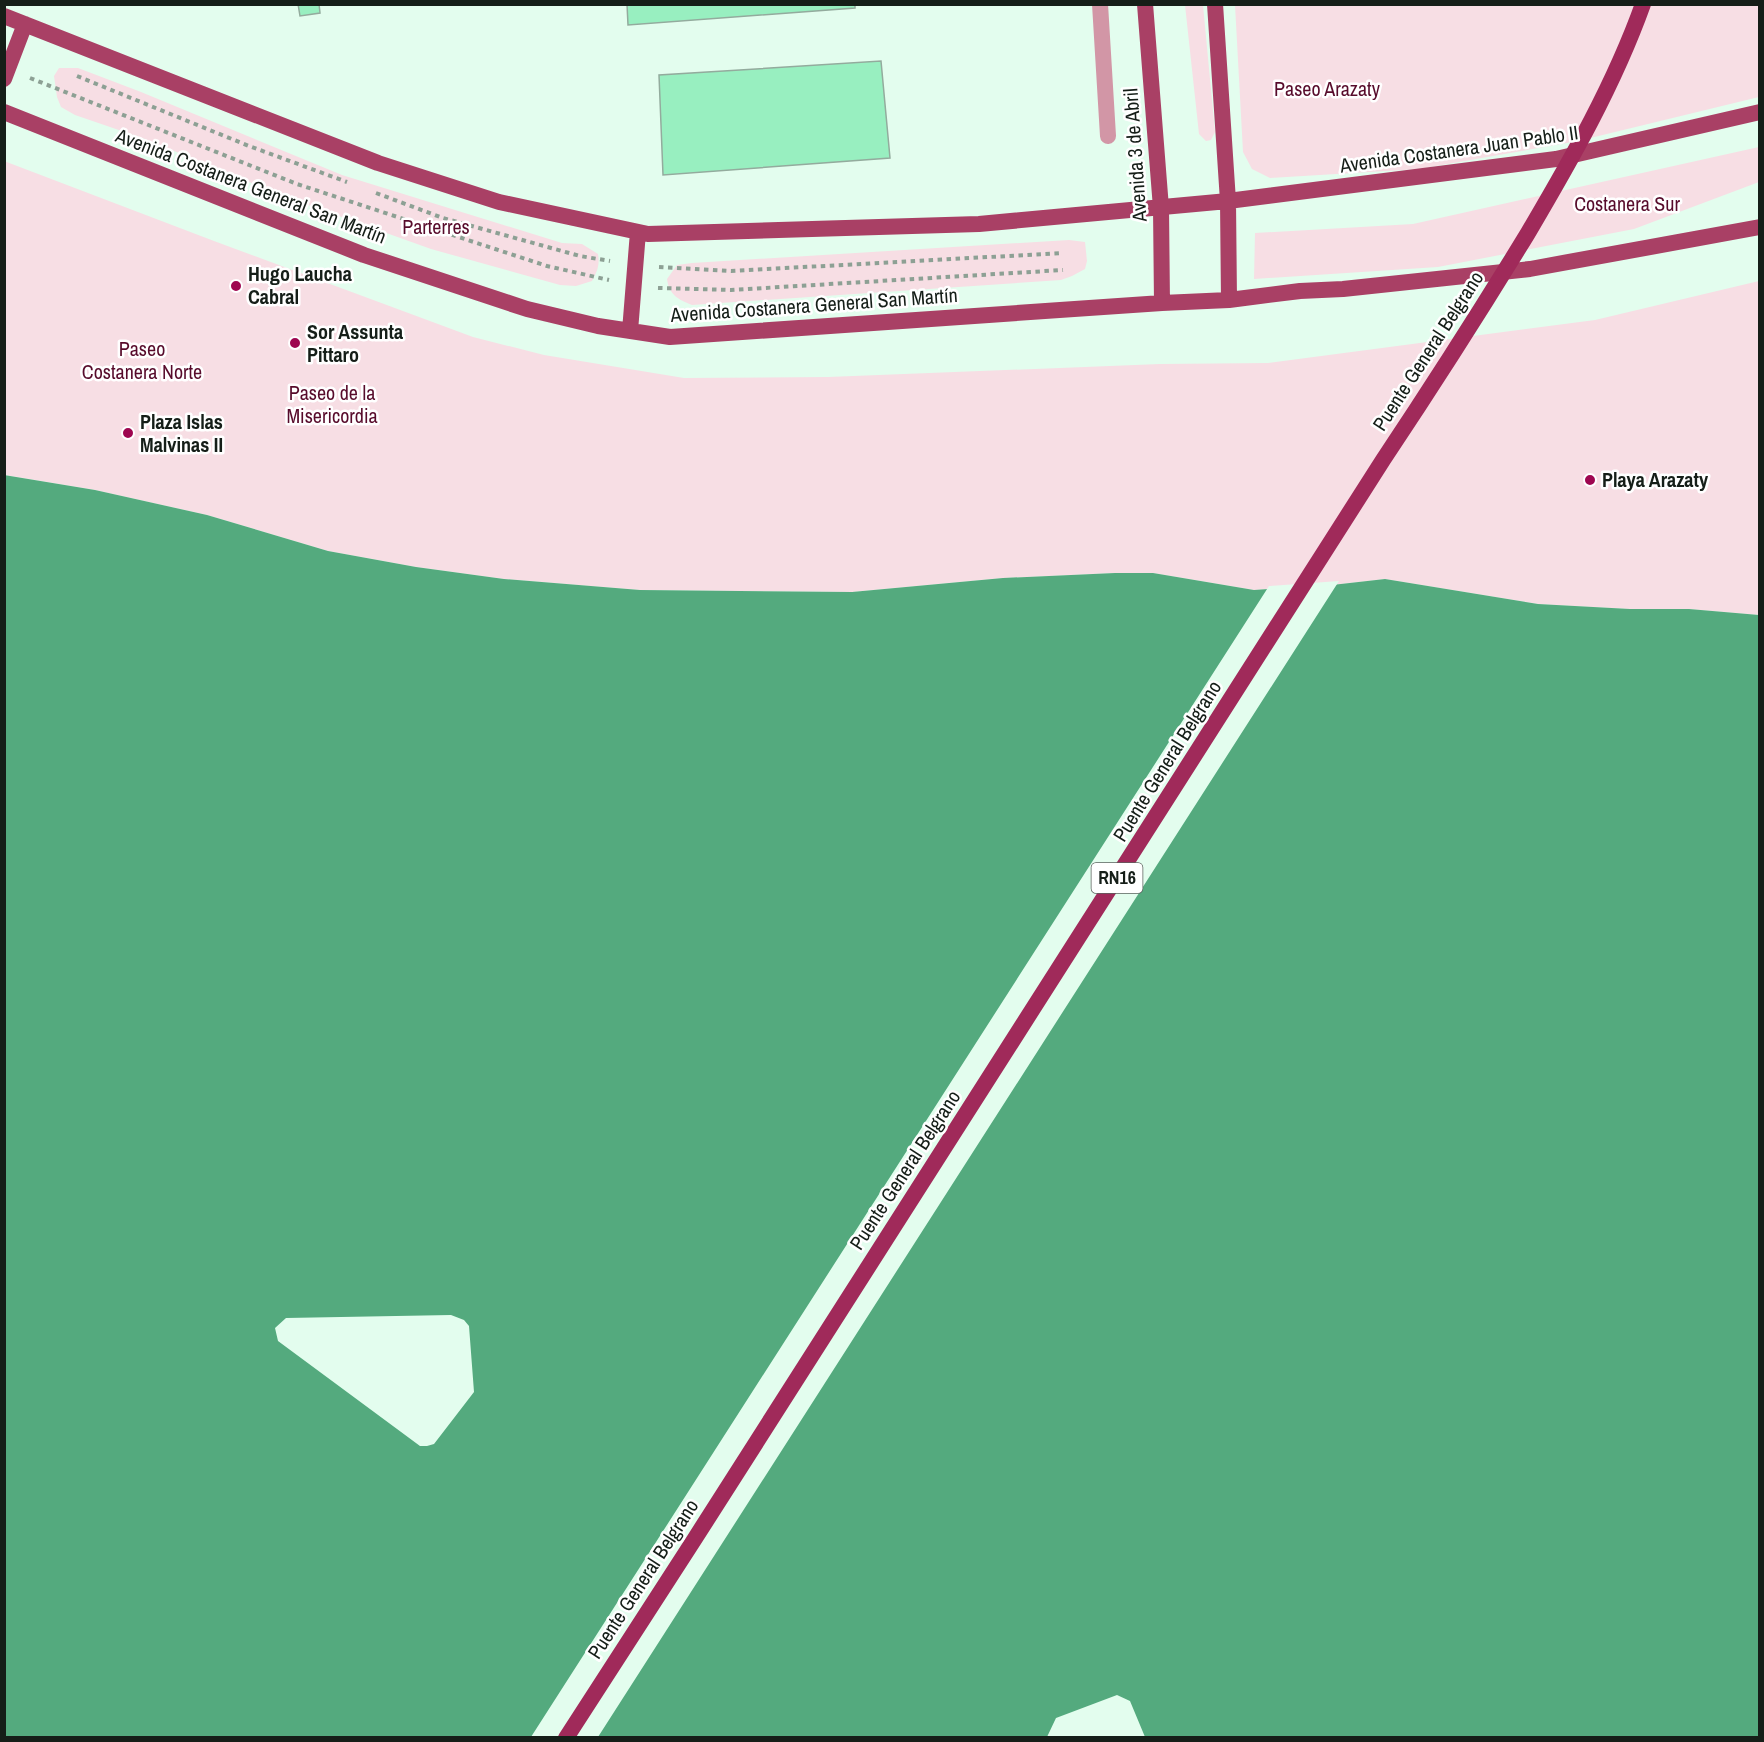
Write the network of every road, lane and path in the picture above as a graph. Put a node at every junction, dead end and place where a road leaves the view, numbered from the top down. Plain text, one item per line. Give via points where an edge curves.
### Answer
1 (1100, 4) edge
2 (1144, 4) edge
3 (1215, 4) edge
4 (1643, 4) edge
5 (4, 16) edge
6 (25, 24) junction
7 (4, 80) edge
8 (4, 112) edge
9 (1760, 112) edge
10 (1108, 136) dead end
11 (1228, 201) junction
12 (1161, 208) junction
13 (1760, 227) edge
14 (639, 232) junction
15 (1229, 300) junction
16 (1162, 303) junction
17 (630, 331) junction
18 (566, 1737) edge

1 - 10 street
2 - 12 main road, Avenida 3 de Abril
3 - 11 main road
4 - 18 highway, Puente General Belgrano / RN16, bridge via 1568,165 1495,288
5 - 6 main road
6 - 7 main road
6 - 14 main road via 378,163 499,202
8 - 17 main road, Avenida Costanera General San Martín via 364,255 527,309
9 - 11 main road, Avenida Costanera Juan Pablo II via 1556,159
11 - 12 main road, Avenida Costanera Juan Pablo II
11 - 15 main road
12 - 14 main road via 979,224
12 - 16 main road, Avenida 3 de Abril
13 - 15 main road via 1530,269
14 - 17 main road
15 - 16 main road
16 - 17 main road, Avenida Costanera General San Martín via 670,337

